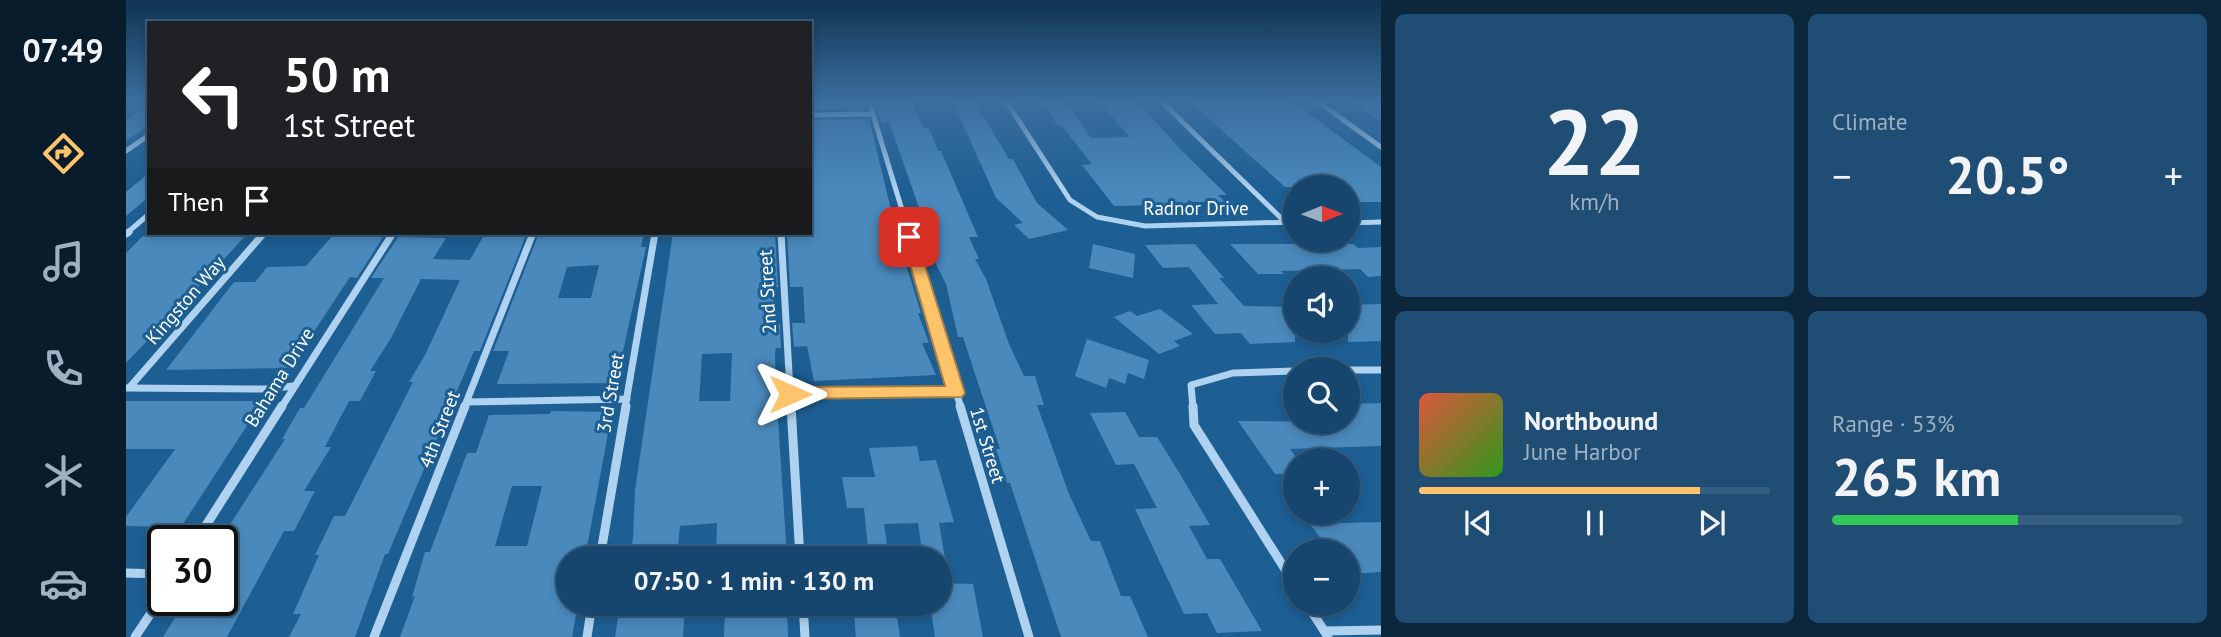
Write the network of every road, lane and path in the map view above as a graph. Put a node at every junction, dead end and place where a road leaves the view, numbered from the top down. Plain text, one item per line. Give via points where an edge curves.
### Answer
1 (877, 131) edge
2 (1025, 131) edge
3 (1191, 131) edge
4 (1358, 131) edge
5 (147, 136) edge
6 (1381, 147) edge
7 (126, 151) edge
8 (147, 216) edge
9 (1283, 220) edge
10 (1283, 222) edge
11 (1381, 222) edge
12 (1360, 223) edge
13 (126, 234) edge
14 (262, 235) edge
15 (392, 235) edge
16 (532, 235) edge
17 (655, 235) edge
18 (781, 235) edge
19 (1360, 370) edge
20 (1381, 370) edge
21 (1283, 371) edge
22 (293, 386) junction
23 (128, 388) edge
24 (956, 393) junction
25 (790, 394) junction
26 (627, 398) junction
27 (467, 402) junction
28 (206, 525) edge
29 (602, 546) edge
30 (799, 546) edge
31 (1283, 566) edge
32 (126, 573) edge
33 (147, 573) edge
34 (149, 616) edge
35 (590, 616) edge
36 (804, 616) edge
37 (1315, 616) edge
38 (1381, 630) edge
39 (1327, 634) edge
40 (135, 637) edge
41 (374, 637) edge
42 (587, 637) edge
43 (805, 637) edge
44 (1029, 637) edge

1 - 24 street, 1st Street
2 - 10 street, Radnor Drive via 1070,200 1097,217 1145,226
3 - 9 street
4 - 6 street
5 - 7 street
8 - 13 street
11 - 12 street
14 - 23 street, Kingston Way
15 - 22 street, Bahama Drive
16 - 27 street, 4th Street
17 - 26 street, 3rd Street
18 - 25 street, 2nd Street
19 - 20 street
21 - 31 street via 1233,373 1191,385 1194,425
22 - 23 street
22 - 28 street, Bahama Drive
24 - 25 street
24 - 44 street, 1st Street
25 - 30 street, 2nd Street
26 - 27 street
26 - 29 street, 3rd Street
27 - 41 street, 4th Street
32 - 33 street
34 - 40 street
35 - 42 street
36 - 43 street
37 - 39 street
38 - 39 street

